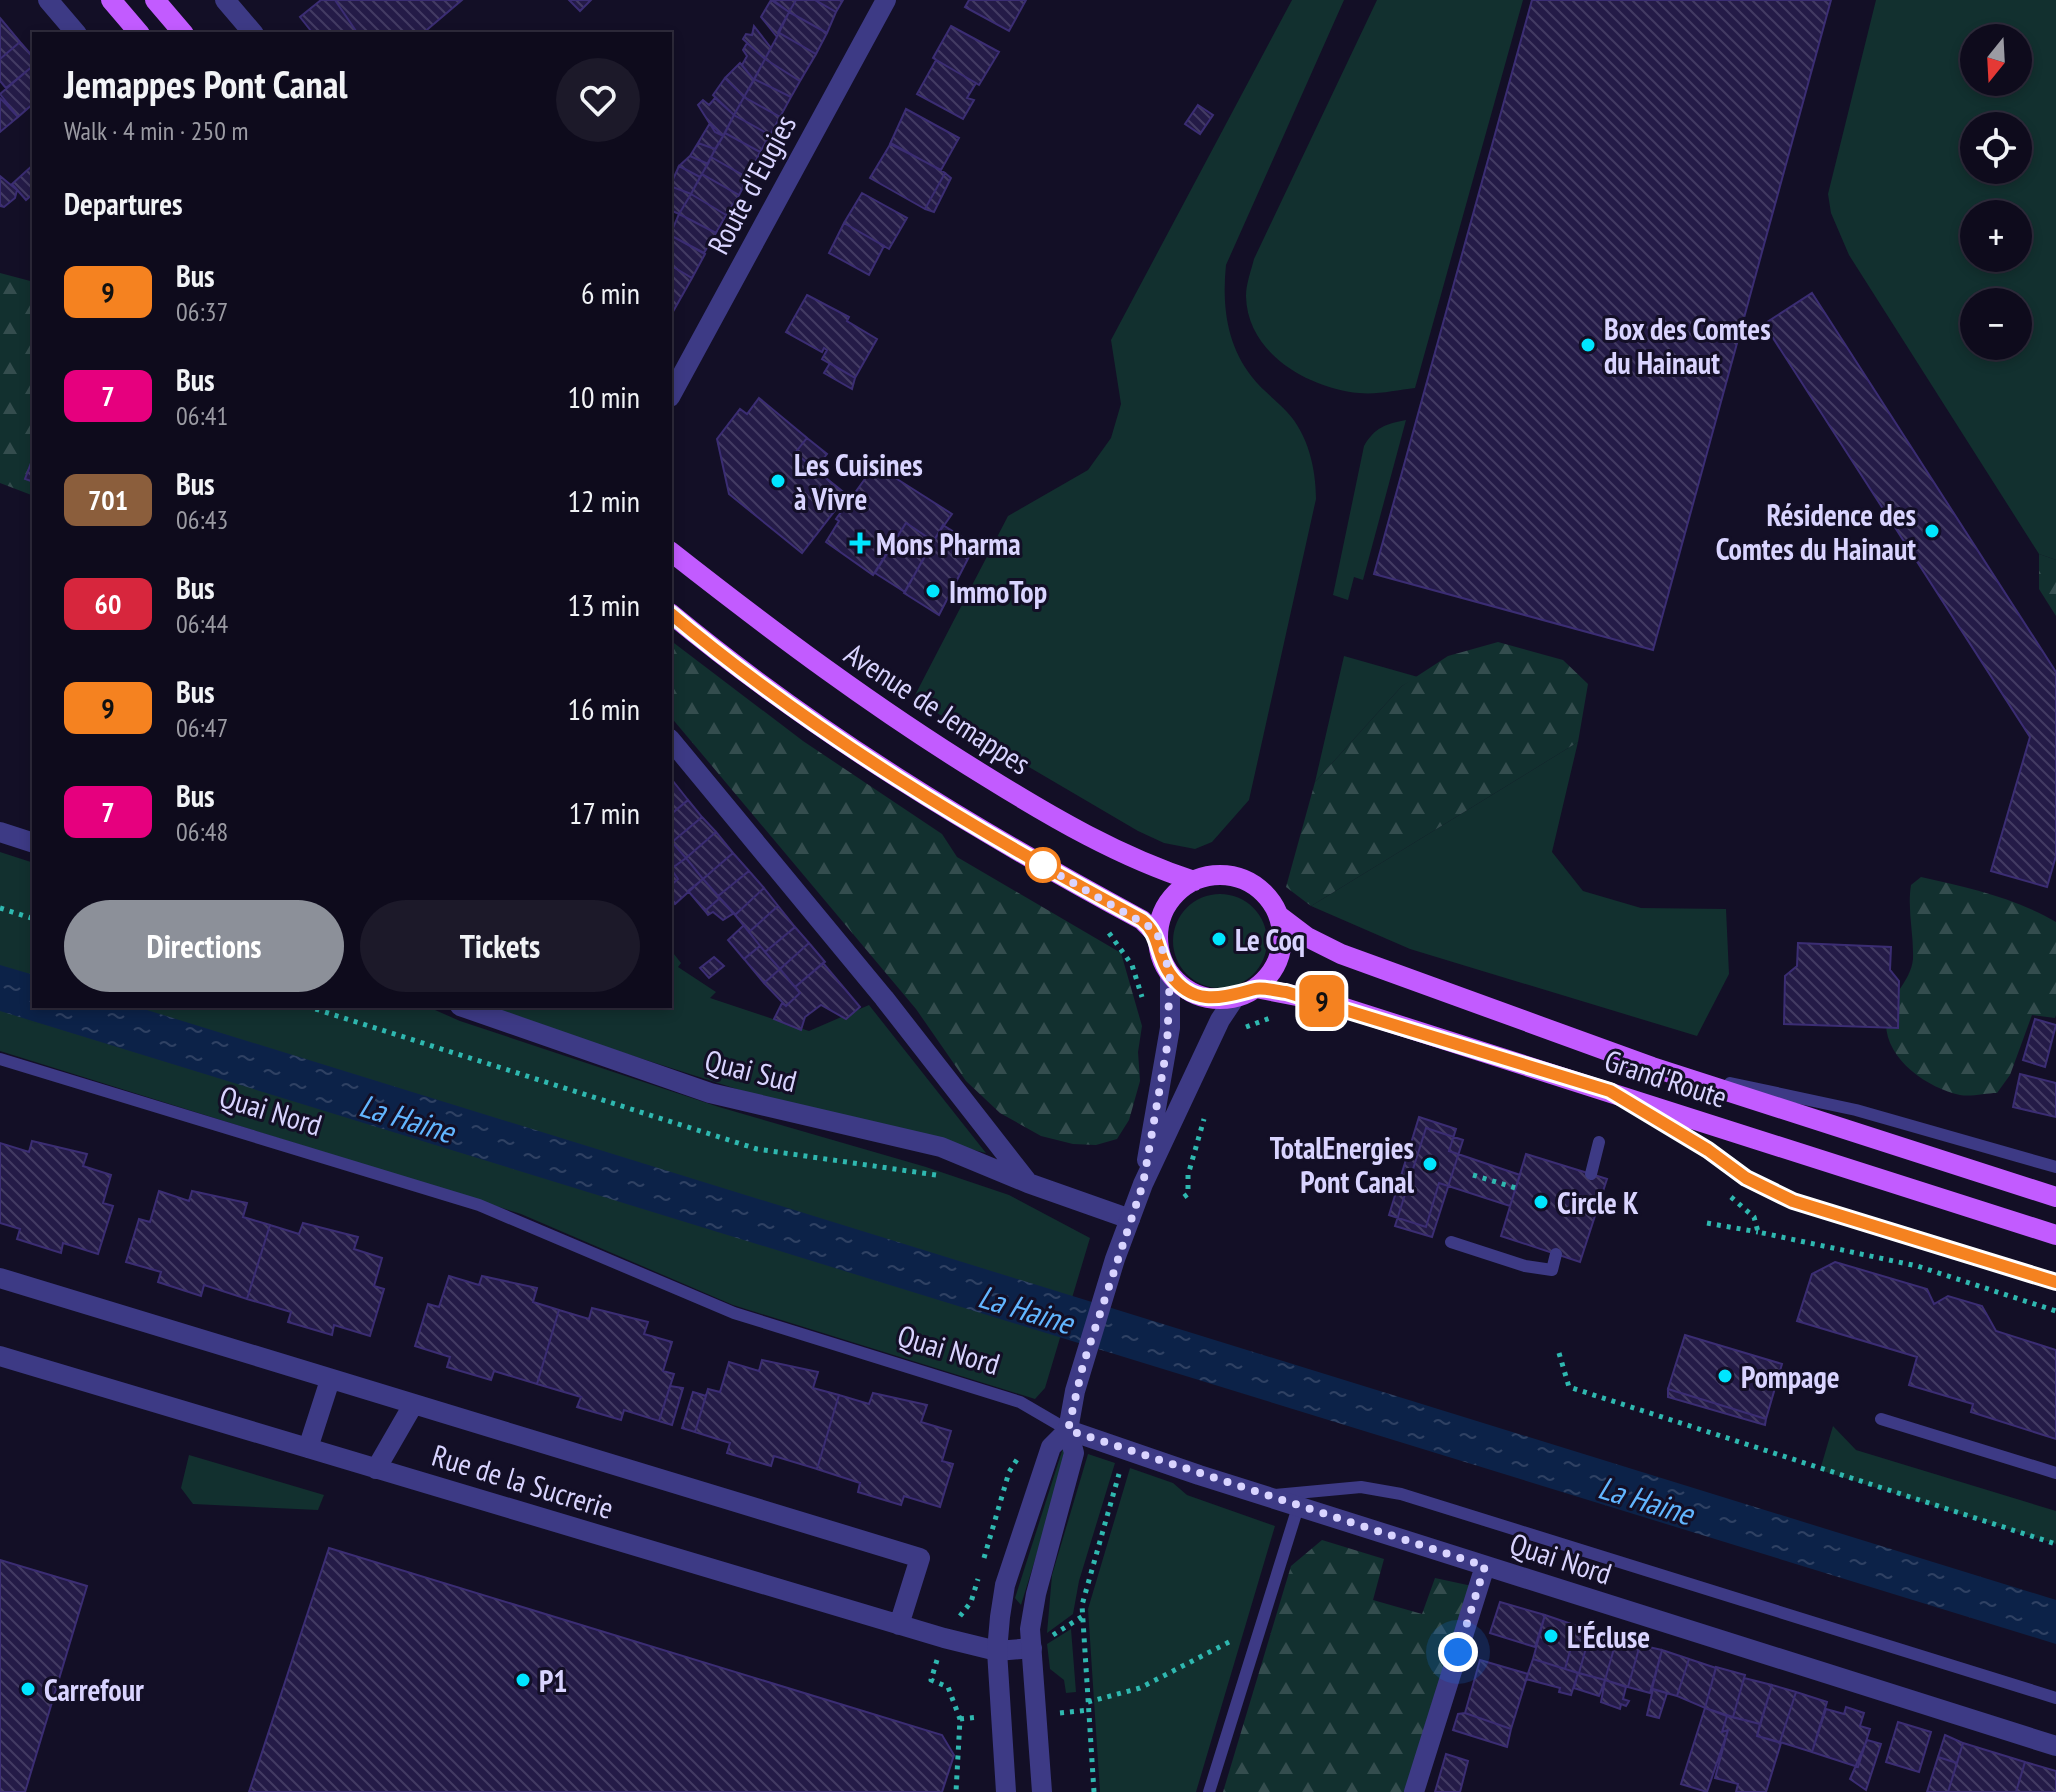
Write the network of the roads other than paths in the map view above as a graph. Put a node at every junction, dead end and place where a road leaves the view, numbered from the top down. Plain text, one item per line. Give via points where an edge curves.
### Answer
1 (48, 0) edge
2 (111, 0) edge
3 (155, 0) edge
4 (225, 0) edge
5 (886, 0) edge
6 (75, 32) edge
7 (138, 32) edge
8 (182, 32) edge
9 (252, 32) edge
10 (672, 393) edge
11 (672, 553) edge
12 (672, 615) edge
13 (672, 741) edge
14 (0, 832) edge
15 (32, 842) edge
16 (1194, 881) junction
17 (1278, 915) junction
18 (1158, 936) junction
19 (1170, 974) junction
20 (1246, 992) junction
21 (466, 1008) edge
22 (0, 1059) edge
23 (1652, 1067) junction
24 (1610, 1091) junction
25 (1599, 1142) dead end
26 (2056, 1167) edge
27 (1591, 1174) dead end
28 (1028, 1183) junction
29 (1143, 1184) junction
30 (2056, 1197) edge
31 (1130, 1219) junction
32 (2056, 1235) edge
33 (1451, 1242) dead end
34 (1556, 1254) dead end
35 (0, 1278) edge
36 (2056, 1282) edge
37 (0, 1356) edge
38 (330, 1380) junction
39 (413, 1405) junction
40 (1881, 1419) dead end
41 (1068, 1430) junction
42 (308, 1448) junction
43 (376, 1469) junction
44 (2056, 1473) edge
45 (1265, 1496) junction
46 (1298, 1507) junction
47 (1485, 1566) junction
48 (899, 1625) junction
49 (1032, 1648) junction
50 (997, 1651) junction
51 (2056, 1698) edge
52 (2056, 1746) edge
53 (1006, 1792) edge
54 (1042, 1792) edge
55 (1209, 1792) edge
56 (1414, 1792) edge

1 - 6 street
2 - 7 main road
3 - 8 main road
4 - 9 street
5 - 10 street, Route d'Eugies
11 - 16 main road, Avenue de Jemappes via 812,663 903,725 1120,853
12 - 18 main road via 874,765 1142,920
13 - 28 street via 884,998
14 - 15 street
16 - 17 main road via 1235,877 1261,891
16 - 18 main road via 1167,906
17 - 20 main road via 1279,957
17 - 23 main road, Grand'Route via 1341,954
18 - 19 main road
19 - 20 main road via 1199,996 1219,999
19 - 29 street via 1170,1028
20 - 24 main road, Grand'Route via 1323,1001
20 - 29 street via 1220,1020
21 - 28 street, Quai Sud via 710,1093 941,1147
22 - 41 lane, Quai Nord via 479,1205 734,1313 1020,1402
23 - 26 lane via 1856,1110
23 - 30 main road, Grand'Route
24 - 32 main road, Grand'Route
24 - 36 lane via 1746,1178 1793,1201
25 - 27 lane
28 - 31 street, Quai Sud
29 - 31 street
31 - 41 street via 1075,1391
33 - 34 lane via 1552,1270
35 - 38 street
37 - 42 street, Rue de la Sucrerie
38 - 39 street
38 - 42 street
39 - 43 street
39 - 48 street via 920,1558
40 - 44 lane
41 - 45 street, Quai Nord
41 - 49 street via 1074,1453 1036,1594
41 - 50 street via 1051,1447 1005,1585
42 - 43 street, Rue de la Sucrerie
43 - 48 street, Rue de la Sucrerie
45 - 46 street, Quai Nord
45 - 51 lane via 1361,1487 1401,1494
46 - 47 street, Quai Nord
46 - 55 lane
47 - 52 street, Quai Nord
47 - 56 street
48 - 50 street, Rue de la Sucrerie
49 - 50 street, Rue de la Sucrerie
49 - 54 street
50 - 53 street

